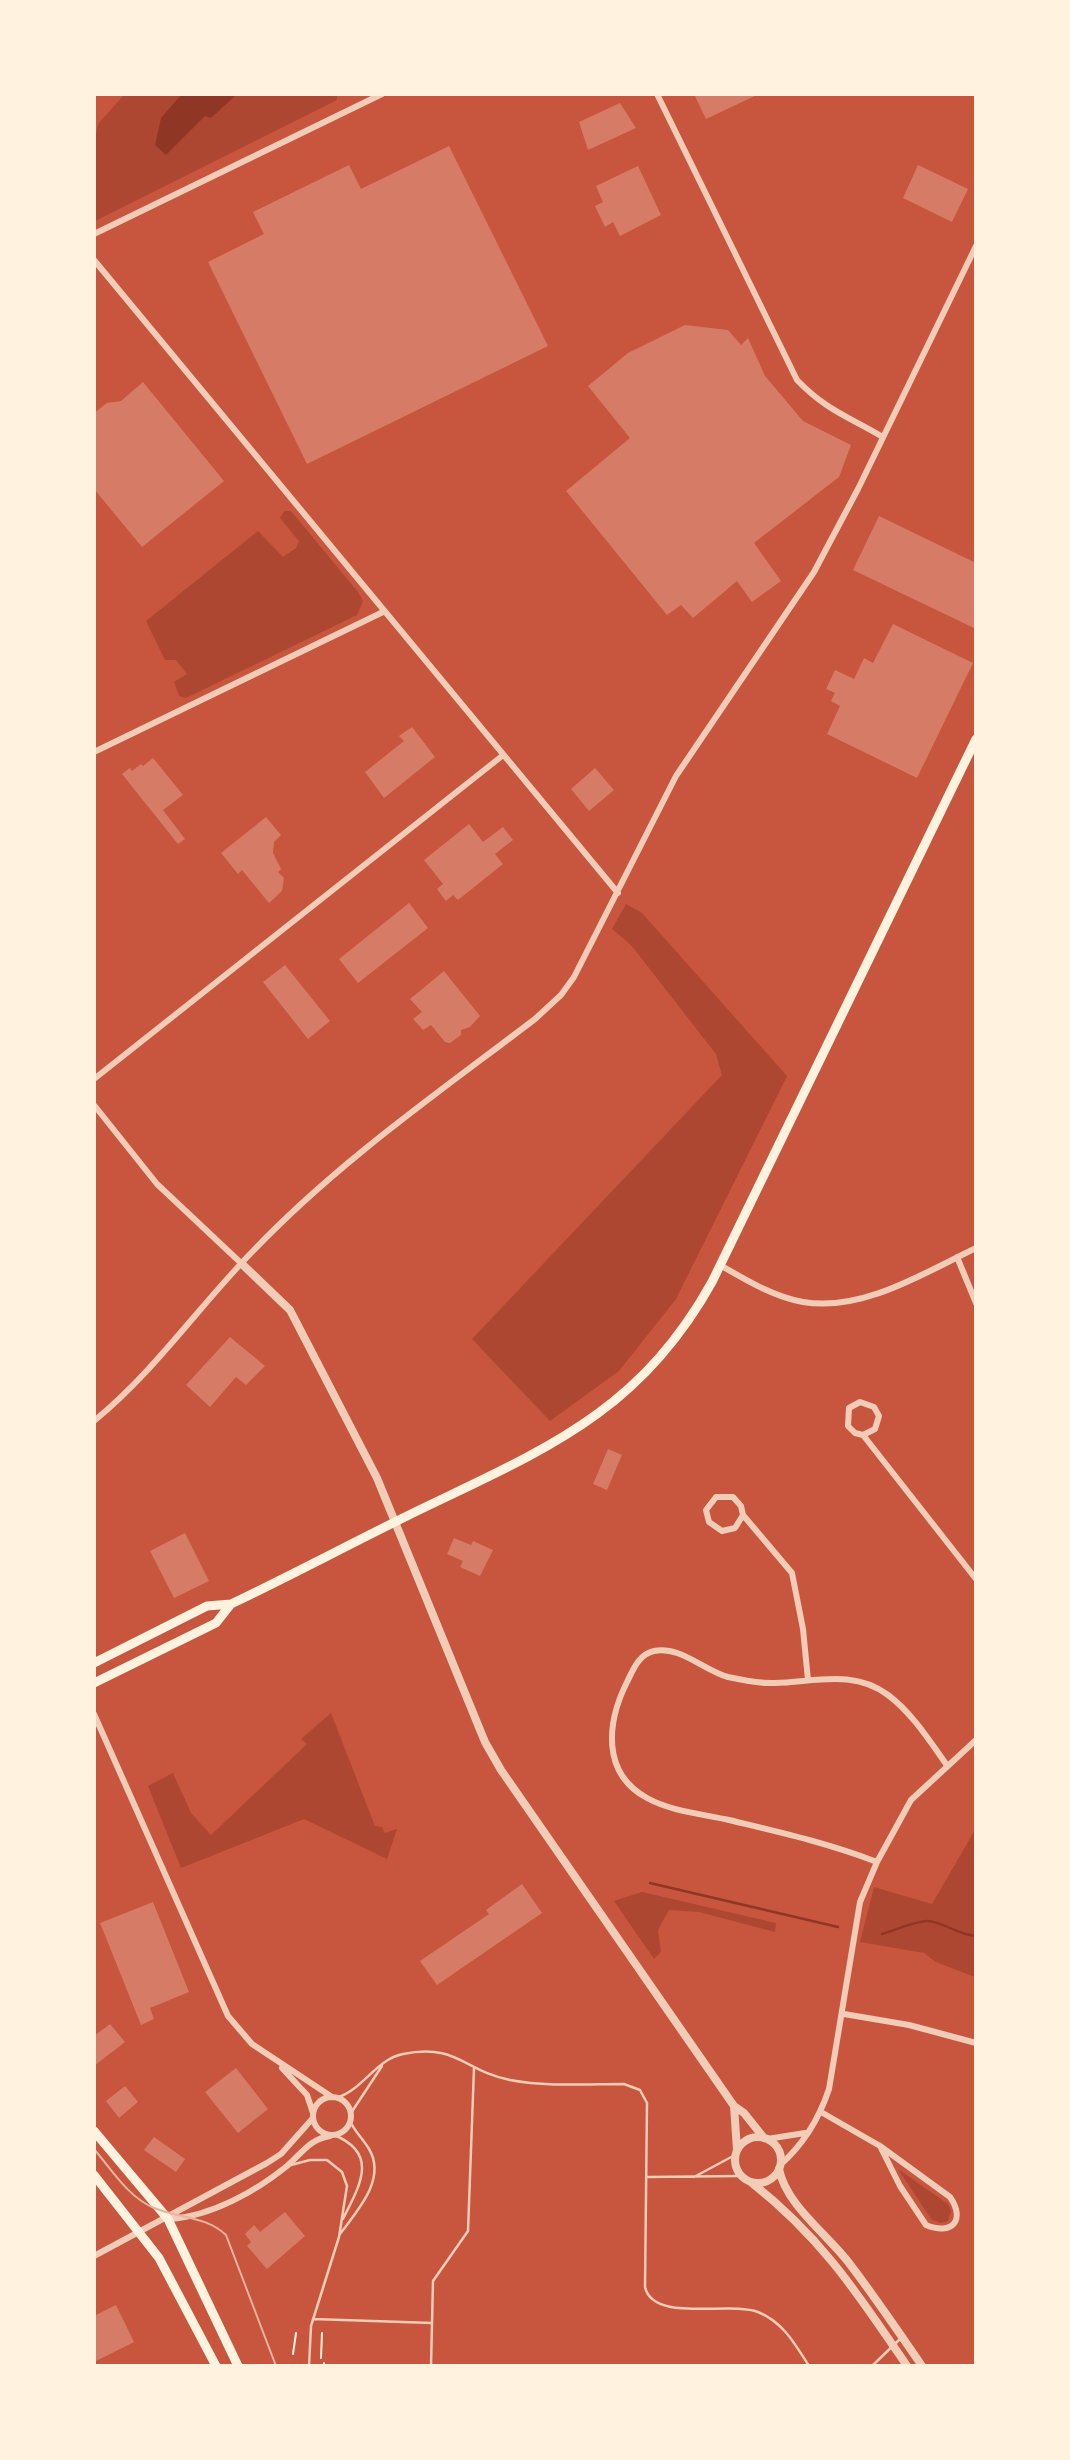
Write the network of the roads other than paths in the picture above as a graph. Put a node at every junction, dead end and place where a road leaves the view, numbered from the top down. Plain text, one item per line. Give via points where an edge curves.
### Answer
1 (382, 94) edge
2 (657, 94) edge
3 (94, 234) edge
4 (975, 246) edge
5 (94, 260) edge
6 (881, 436) junction
7 (383, 612) junction
8 (975, 738) edge
9 (94, 752) edge
10 (502, 756) junction
11 (618, 893) junction
12 (94, 1079) edge
13 (94, 1105) edge
14 (975, 1248) edge
15 (957, 1257) junction
16 (242, 1264) junction
17 (720, 1265) junction
18 (975, 1303) edge
19 (94, 1421) edge
20 (863, 1435) junction
21 (743, 1515) junction
22 (396, 1521) junction
23 (975, 1579) edge
24 (231, 1604) junction
25 (94, 1663) edge
26 (808, 1680) junction
27 (94, 1683) edge
28 (94, 1714) edge
29 (975, 1740) edge
30 (946, 1764) junction
31 (877, 1862) junction
32 (844, 2014) junction
33 (975, 2043) edge
34 (279, 2063) junction
35 (383, 2065) junction
36 (474, 2068) junction
37 (334, 2098) junction
38 (734, 2106) junction
39 (821, 2112) junction
40 (351, 2113) junction
41 (313, 2116) junction
42 (350, 2121) junction
43 (94, 2130) edge
44 (805, 2133) junction
45 (332, 2136) junction
46 (765, 2139) junction
47 (880, 2146) junction
48 (736, 2153) junction
49 (287, 2165) junction
50 (780, 2167) junction
51 (94, 2175) edge
52 (741, 2176) junction
53 (647, 2177) junction
54 (694, 2177) junction
55 (752, 2183) junction
56 (168, 2220) junction
57 (340, 2226) junction
58 (141, 2232) junction
59 (338, 2237) junction
60 (94, 2256) edge
61 (313, 2319) junction
62 (432, 2323) junction
63 (902, 2337) junction
64 (894, 2345) junction
65 (216, 2365) edge
66 (238, 2365) edge
67 (309, 2365) edge
68 (430, 2365) edge
69 (809, 2365) edge
70 (873, 2365) edge
71 (907, 2365) edge
72 (922, 2365) edge

1 - 3 street
2 - 6 street via 797,380 837,415
4 - 6 street
5 - 7 street
6 - 11 street via 814,572 676,776
7 - 9 street
7 - 10 street
8 - 17 main road
10 - 11 street
10 - 12 street
11 - 16 street via 561,995 343,1165
13 - 16 street via 157,1184
14 - 15 street
15 - 17 street via 873,1294 823,1303 789,1298
15 - 18 street
16 - 19 street via 148,1370
16 - 22 street via 278,1295 296,1319
17 - 22 main road via 698,1308 675,1339 617,1401 552,1445
20 - 20 street via 875,1429 879,1416 874,1407 860,1402 849,1408 846,1420 851,1430
20 - 23 street
21 - 21 street via 730,1496 716,1497 706,1510 709,1522 722,1531 734,1528
21 - 26 street via 792,1573
22 - 24 main road
22 - 38 street via 485,1742
24 - 25 main road via 207,1606
24 - 27 main road via 216,1623
26 - 30 street via 842,1678 867,1683 887,1694 906,1711
26 - 31 street via 753,1682 719,1675 678,1654 653,1651 635,1666 622,1691 610,1728 612,1752 621,1775 647,1798 826,1843
28 - 34 street via 219,2001 247,2039
29 - 30 street
30 - 31 street via 911,1800
31 - 32 street via 860,1902
32 - 33 street
32 - 39 street
34 - 37 street
34 - 41 street via 307,2095
35 - 36 lane via 398,2055 443,2052
35 - 37 lane
35 - 40 lane
36 - 53 lane via 525,2082 624,2084 640,2090 647,2103
36 - 62 lane via 468,2231 436,2274
37 - 40 street via 347,2104
37 - 41 street via 319,2102
38 - 46 street
38 - 48 street
39 - 44 street
39 - 47 street
40 - 42 street
41 - 45 street via 318,2130
41 - 56 street via 281,2154
42 - 45 street via 345,2131
42 - 59 lane via 370,2150 374,2178
43 - 56 main road
44 - 46 street
44 - 50 street via 797,2150
45 - 49 street via 308,2144
45 - 57 lane via 357,2153 363,2171
46 - 48 street via 746,2141
46 - 50 street via 778,2150
47 - 47 street via 926,2225 943,2230 952,2227 958,2209 950,2197
48 - 52 street
48 - 54 lane
49 - 56 street via 204,2214
49 - 57 lane via 320,2159 342,2172 346,2186
50 - 55 street via 771,2179
50 - 63 street via 789,2197 823,2230
51 - 58 main road
52 - 54 lane
52 - 55 street
53 - 54 lane
53 - 69 lane via 645,2287 652,2301 663,2307 758,2312 788,2333
55 - 64 street via 812,2234
56 - 58 street
56 - 66 main road
57 - 59 lane
58 - 60 street
58 - 65 main road
59 - 61 lane
61 - 62 lane
61 - 67 lane
62 - 68 lane
63 - 64 lane
63 - 72 street
64 - 70 lane
64 - 71 street

